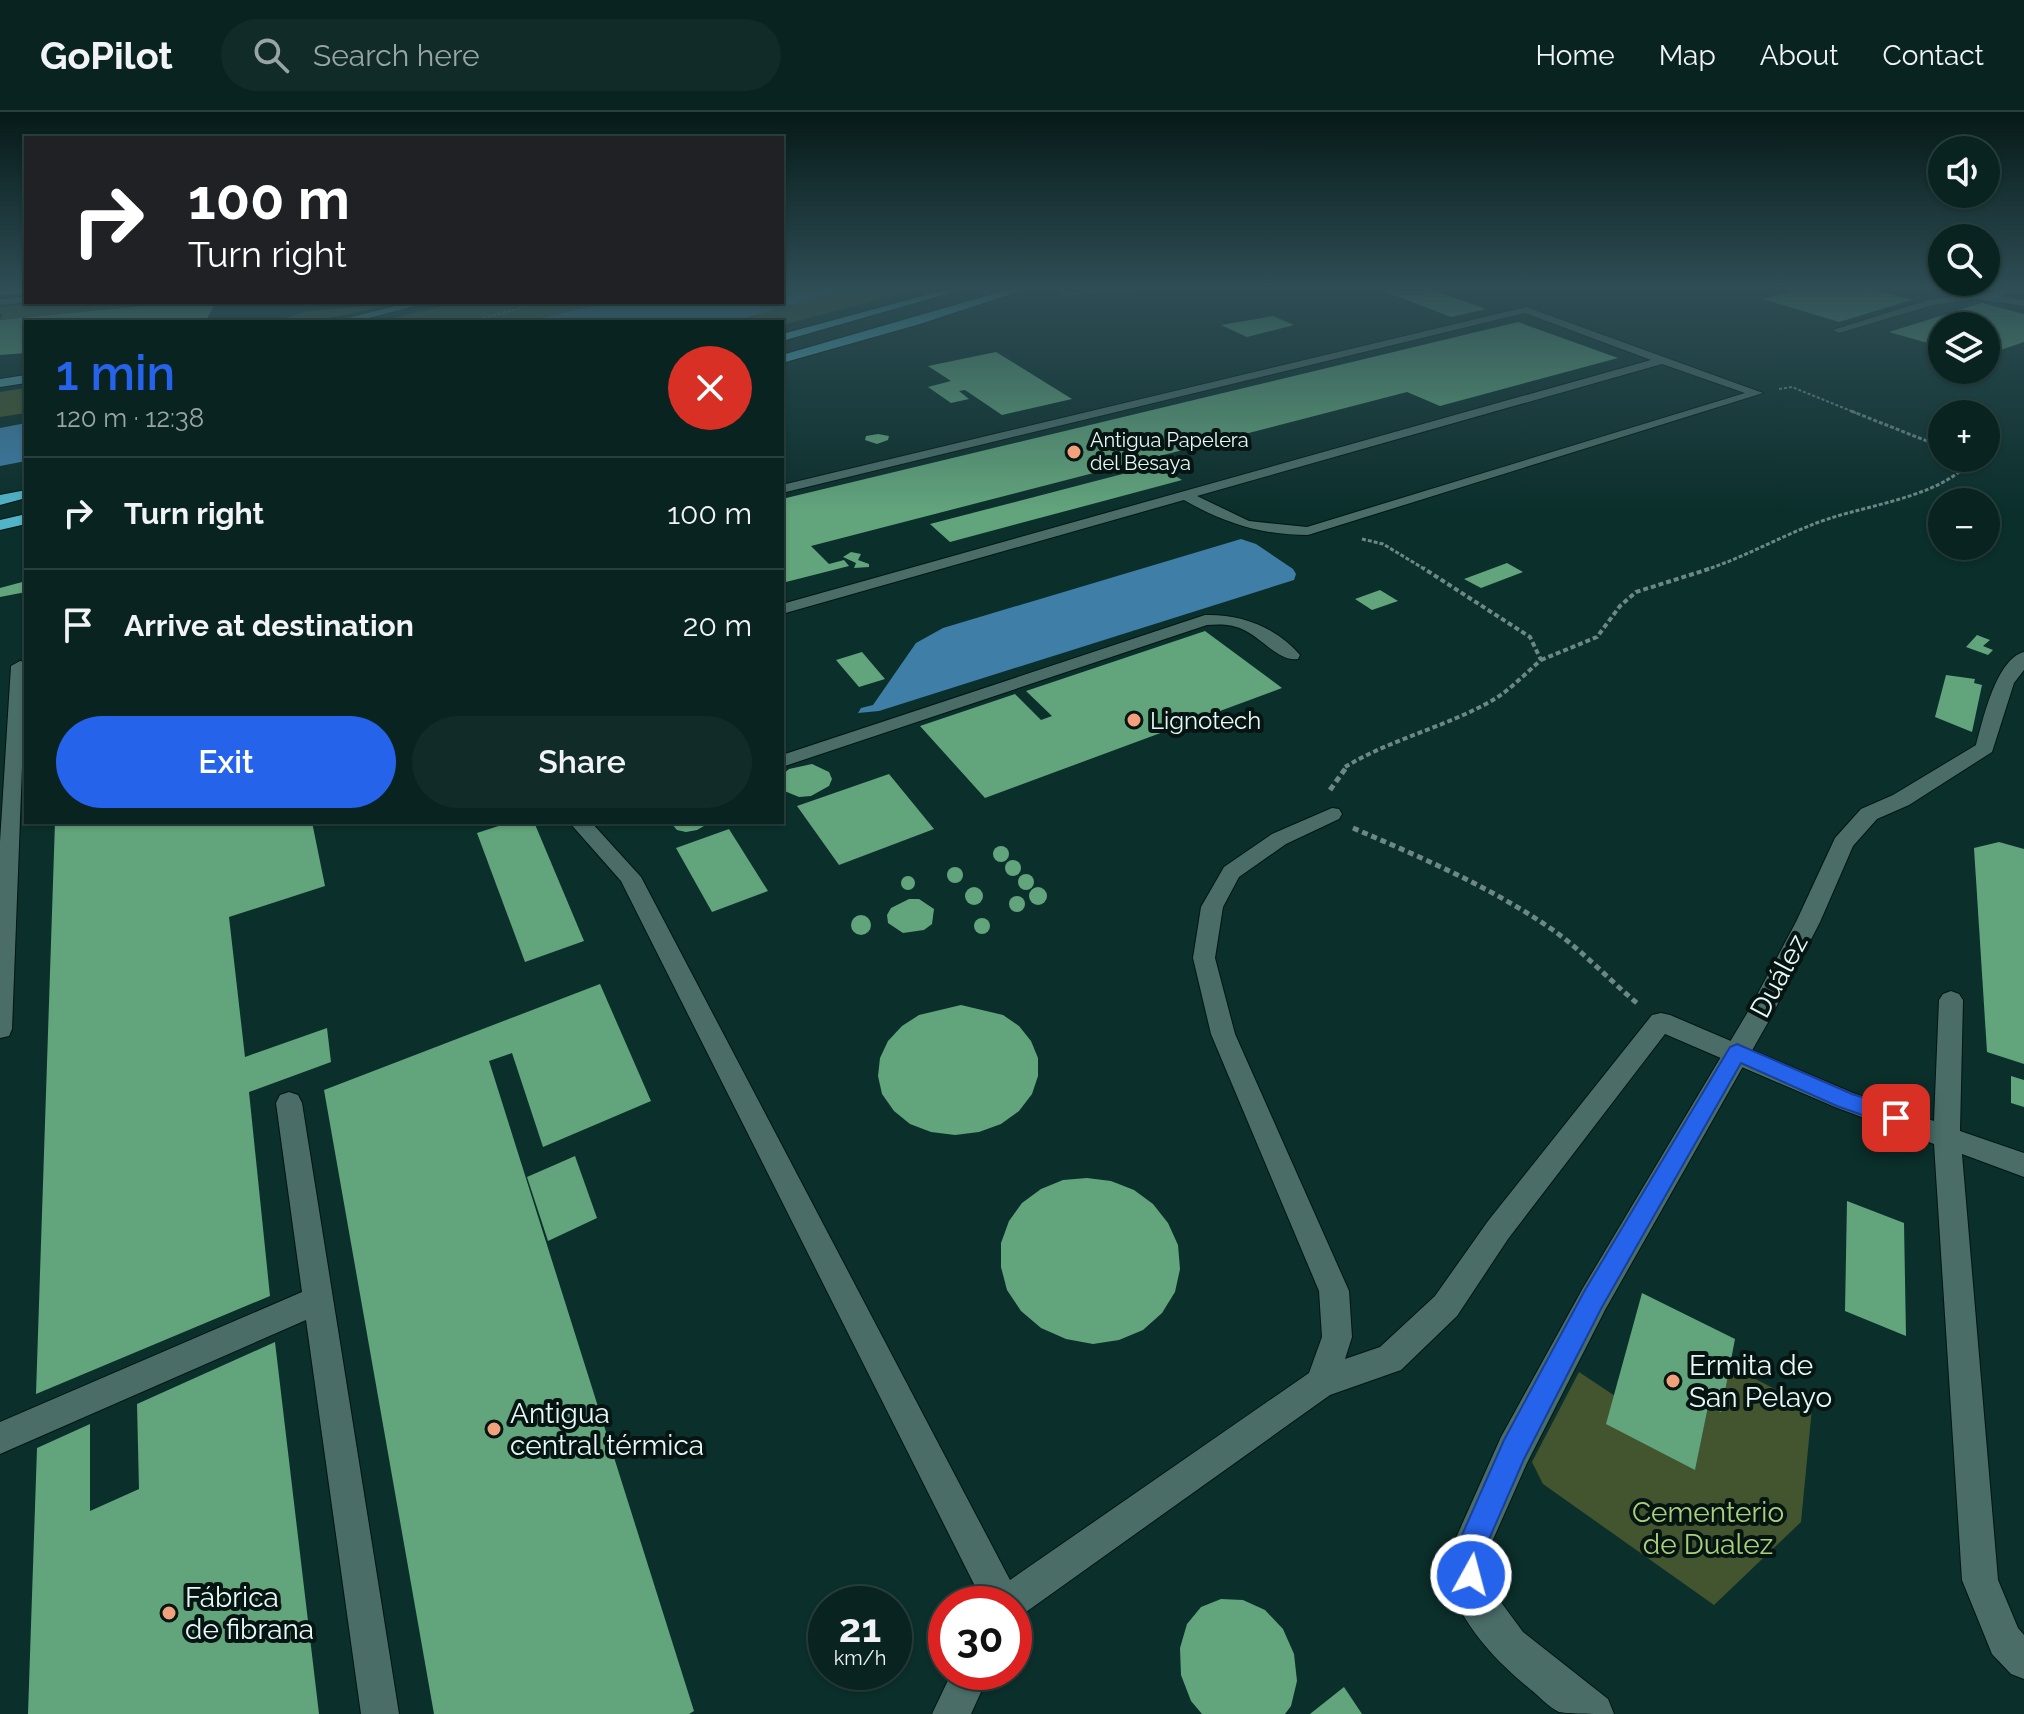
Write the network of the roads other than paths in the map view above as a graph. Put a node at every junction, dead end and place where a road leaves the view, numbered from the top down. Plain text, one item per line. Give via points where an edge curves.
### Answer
1 (1311, 362) edge
2 (1656, 362) edge
3 (1667, 362) edge
4 (24, 379) edge
5 (0, 383) edge
6 (784, 489) edge
7 (24, 492) edge
8 (1186, 495) junction
9 (0, 498) edge
10 (24, 519) edge
11 (0, 525) edge
12 (784, 608) edge
13 (1292, 655) dead end
14 (2024, 658) edge
15 (15, 667) edge
16 (784, 760) edge
17 (1332, 814) road end
18 (587, 824) edge
19 (1951, 1000) dead end
20 (0, 1029) edge
21 (1737, 1052) junction
22 (289, 1103) dead end
23 (1947, 1136) junction
24 (2024, 1165) edge
25 (318, 1300) junction
26 (1321, 1383) junction
27 (0, 1438) edge
28 (996, 1586) edge
29 (1031, 1586) edge
30 (2024, 1661) edge
31 (963, 1690) edge
32 (380, 1714) edge
33 (951, 1714) edge
34 (1593, 1714) edge

1 - 6 lane
2 - 8 lane
3 - 8 lane via 1757,393 1308,531 1247,527
4 - 5 main road
7 - 9 highway
8 - 12 lane
10 - 11 highway
13 - 16 lane via 1248,623 1205,620
14 - 21 street, Duález via 2005,682 1985,748 1869,814 1843,843 1808,922
15 - 20 lane
17 - 26 lane via 1279,839 1231,872 1212,907 1204,958 1223,1034 1334,1291 1337,1337
18 - 28 lane via 630,877
19 - 23 lane
21 - 23 lane via 1844,1100
21 - 26 lane via 1661,1022 1498,1230 1446,1306 1390,1359
21 - 34 street, Duález via 1594,1299 1514,1450 1468,1553 1474,1597 1509,1646
22 - 25 lane
23 - 24 lane
23 - 30 lane via 1980,1580 2005,1641
25 - 27 lane
25 - 32 lane
26 - 29 lane
31 - 33 lane

